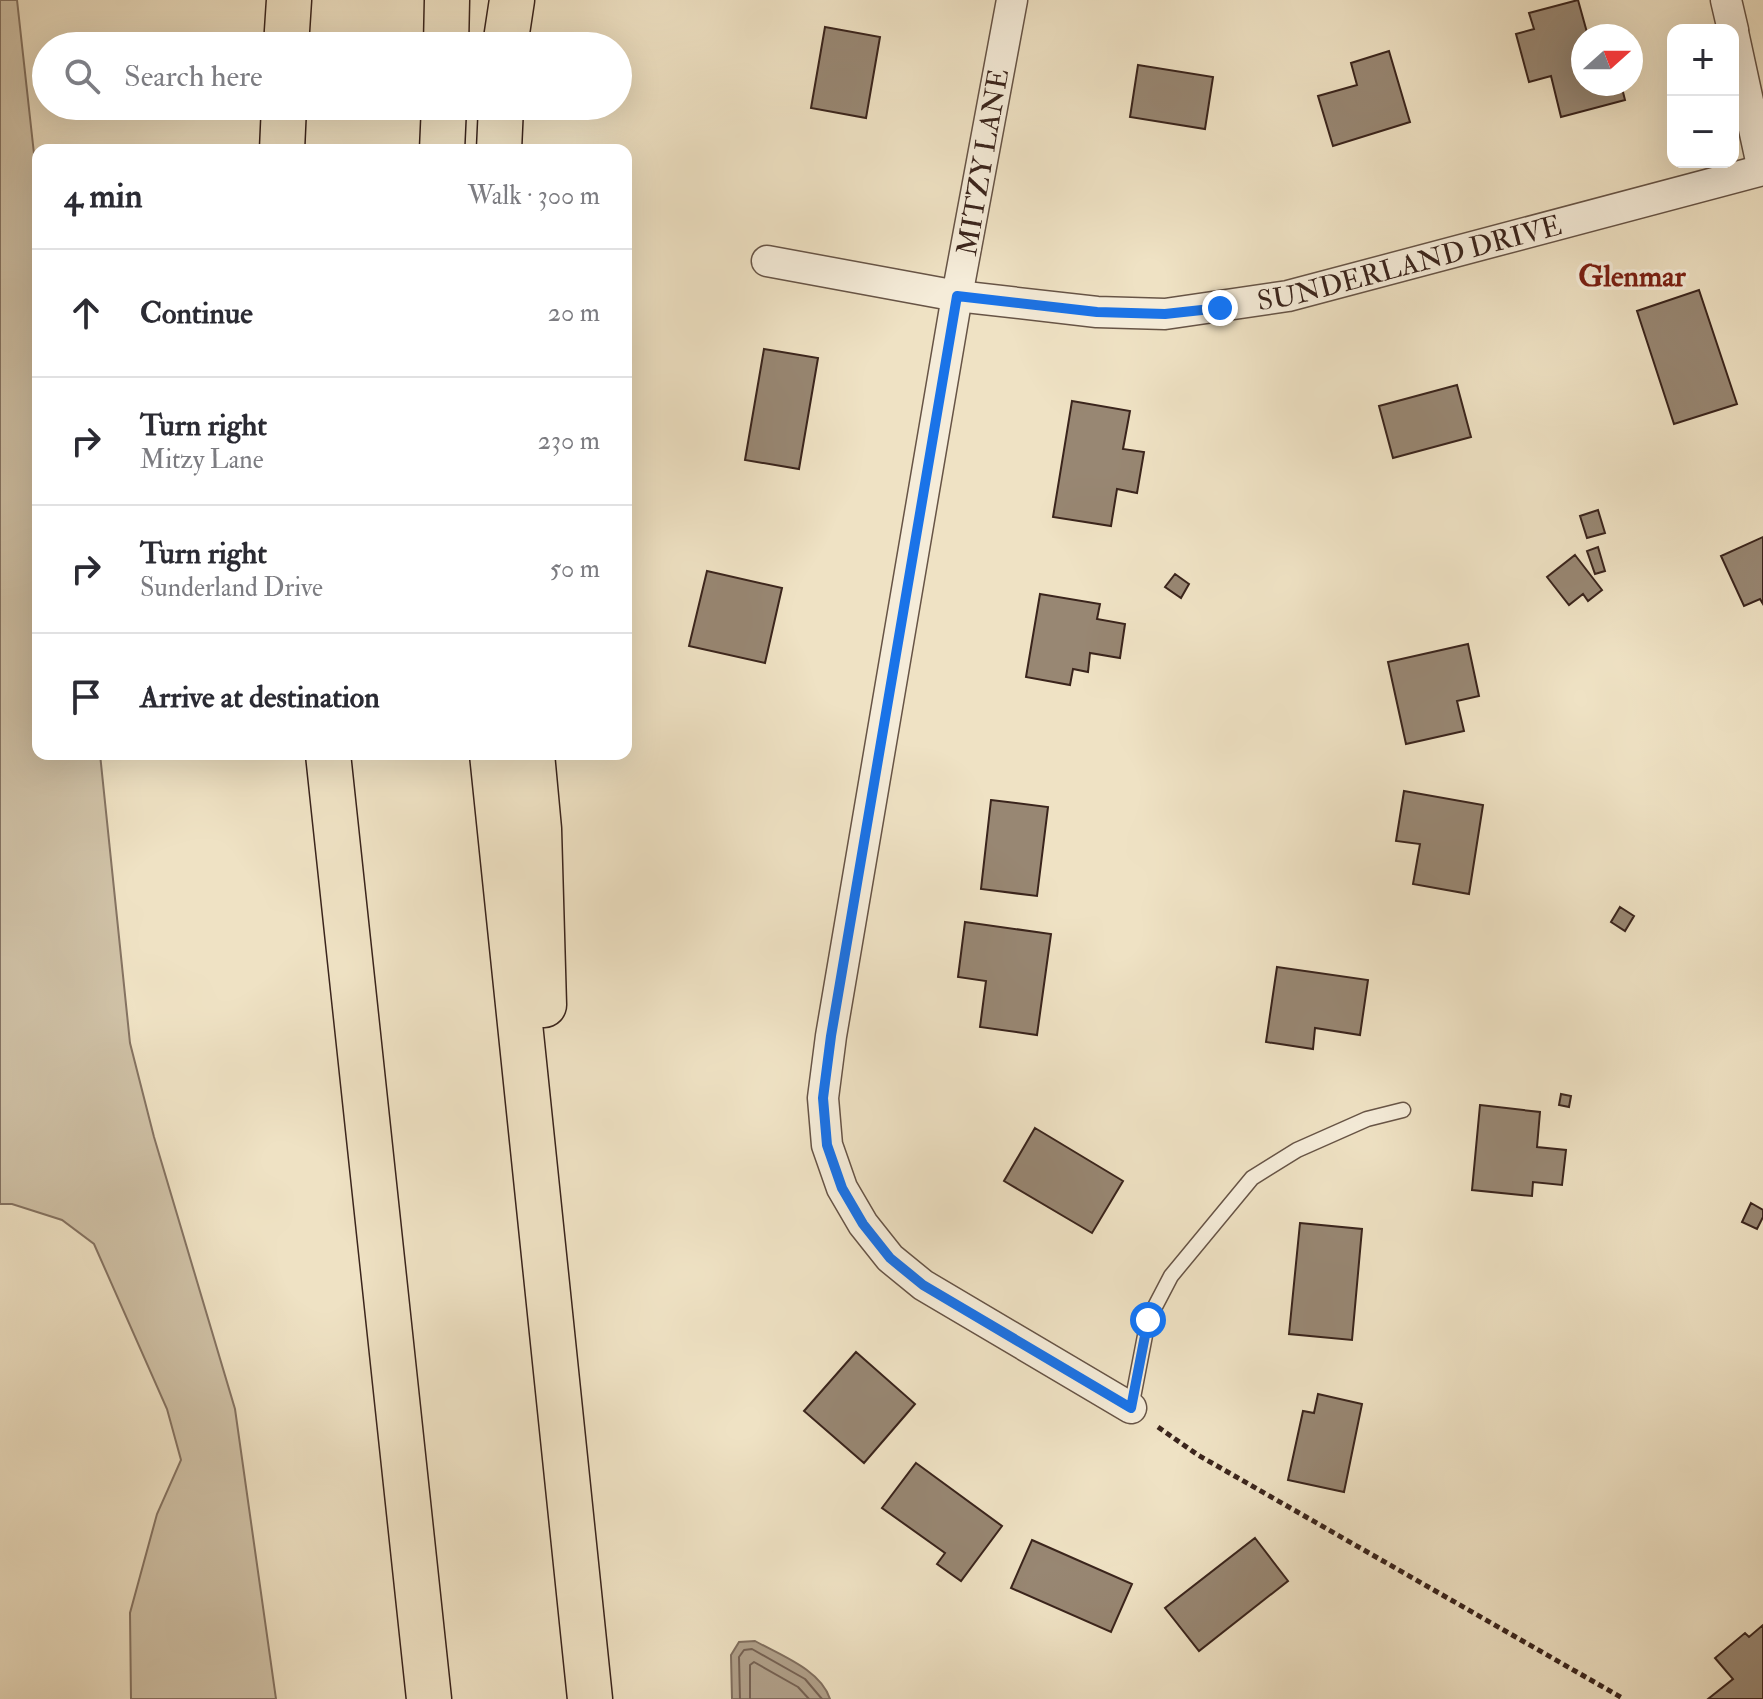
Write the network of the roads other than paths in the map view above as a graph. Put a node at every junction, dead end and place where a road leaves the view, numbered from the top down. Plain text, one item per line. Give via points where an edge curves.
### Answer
1 (289, 0) edge
2 (447, 0) edge
3 (512, 0) edge
4 (1012, 0) edge
5 (1726, 0) edge
6 (1731, 24) edge
7 (287, 32) edge
8 (446, 32) edge
9 (507, 32) edge
10 (1739, 59) edge
11 (283, 120) edge
12 (443, 120) edge
13 (500, 120) edge
14 (282, 144) edge
15 (442, 144) edge
16 (499, 144) edge
17 (1763, 170) edge
18 (767, 261) dead end
19 (957, 296) junction
20 (329, 760) edge
21 (493, 760) edge
22 (533, 760) edge
23 (1403, 1110) dead end
24 (554, 1359) junction
25 (1131, 1408) joint
26 (429, 1699) edge
27 (590, 1699) edge

1 - 7 highway
2 - 8 highway
3 - 9 highway
4 - 19 street, MITZY LANE
5 - 6 street
10 - 17 street
11 - 14 highway
12 - 15 highway
13 - 16 highway
17 - 19 street, SUNDERLAND DRIVE via 1288,296 1220,308 1165,314 1097,312
18 - 19 street, SUNDERLAND DRIVE
19 - 25 street, MITZY LANE via 831,1036 823,1098 827,1145 842,1188 890,1258 923,1285
20 - 26 highway
21 - 24 highway
22 - 24 highway
23 - 25 lane via 1367,1119 1297,1150 1252,1178 1171,1276 1148,1320
24 - 27 highway

